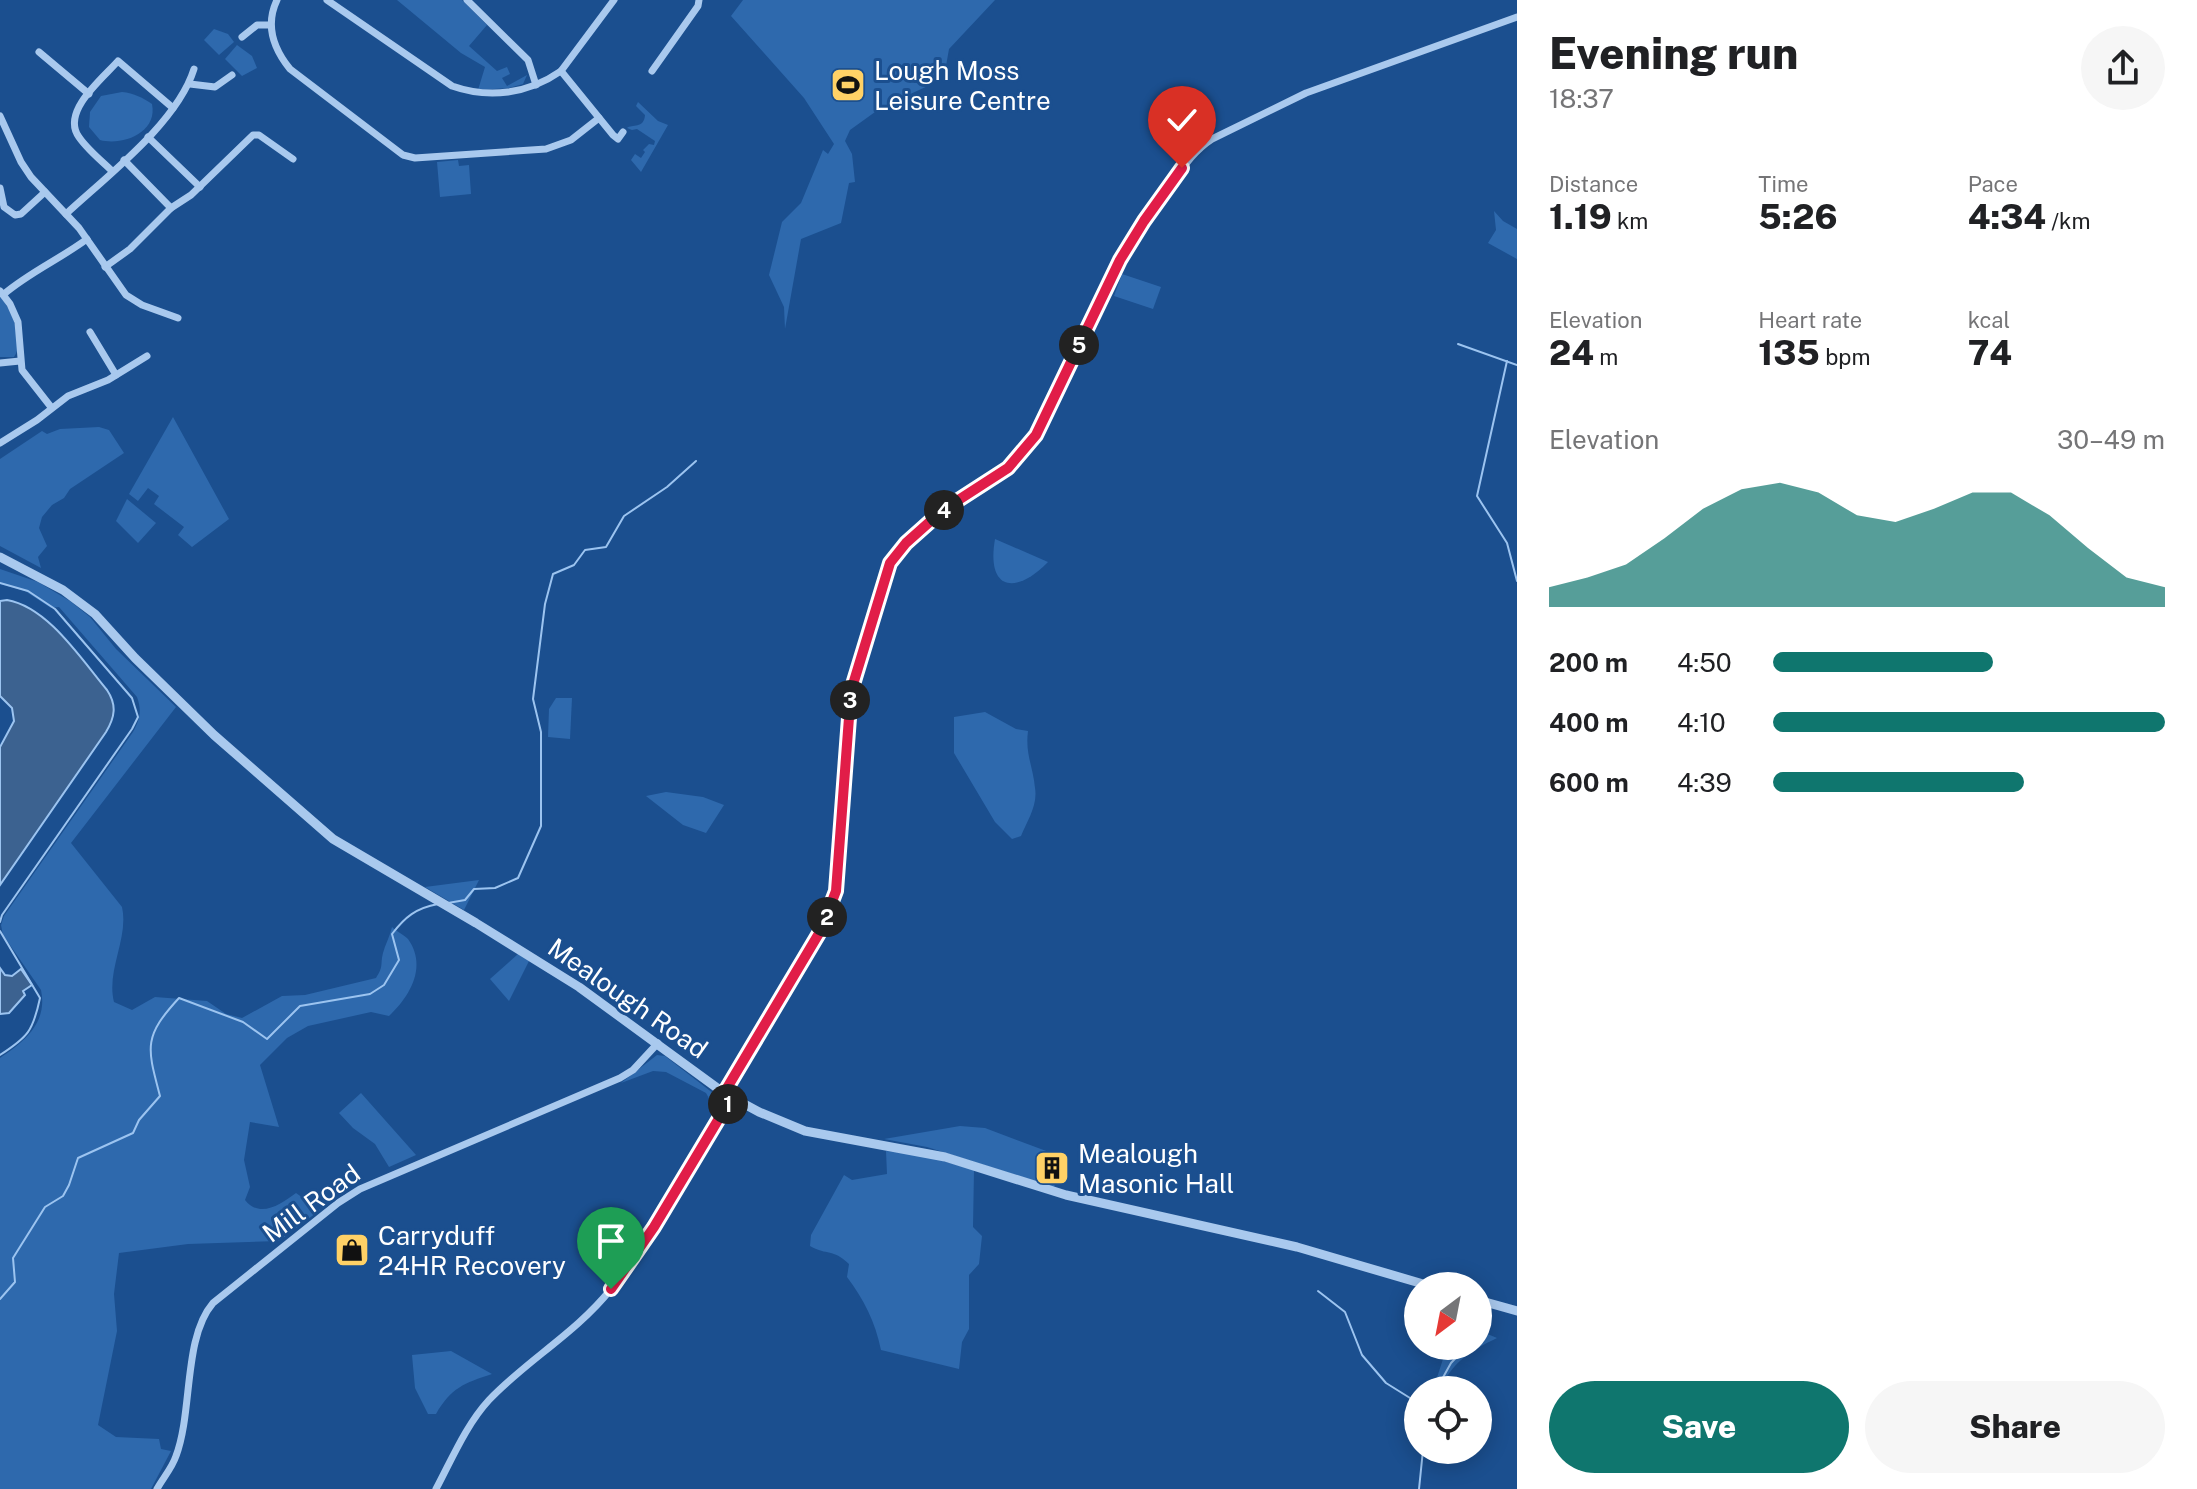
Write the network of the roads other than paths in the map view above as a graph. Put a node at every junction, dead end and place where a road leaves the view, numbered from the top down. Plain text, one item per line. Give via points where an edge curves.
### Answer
1 (277, 0) edge
2 (327, 0) edge
3 (467, 0) edge
4 (614, 0) edge
5 (699, 0) edge
6 (1517, 17) edge
7 (269, 25) junction
8 (242, 37) dead end
9 (39, 52) dead end
10 (194, 69) dead end
11 (561, 71) junction
12 (652, 71) dead end
13 (232, 75) dead end
14 (190, 84) junction
15 (536, 85) junction
16 (89, 94) junction
17 (173, 108) junction
18 (0, 116) edge
19 (599, 118) junction
20 (623, 132) dead end
21 (148, 137) junction
22 (293, 159) dead end
23 (124, 160) junction
24 (112, 171) junction
25 (200, 187) junction
26 (0, 188) edge
27 (45, 192) junction
28 (171, 208) junction
29 (66, 214) junction
30 (87, 239) junction
31 (105, 267) junction
32 (2, 292) edge
33 (178, 318) dead end
34 (90, 332) dead end
35 (147, 356) dead end
36 (20, 361) junction
37 (0, 363) edge
38 (116, 375) junction
39 (51, 407) junction
40 (0, 443) edge
41 (0, 557) edge
42 (658, 1043) junction
43 (728, 1095) junction
44 (1404, 1278) edge
45 (1492, 1304) edge
46 (1517, 1311) edge
47 (157, 1489) edge
48 (436, 1489) edge

1 - 7 street
2 - 15 street via 452,86 472,93 519,92
3 - 15 street via 528,60
4 - 11 street
5 - 12 street
6 - 43 street via 1306,93 1198,148 1120,260 1025,451 934,518 890,563 851,691 833,901
7 - 8 street via 257,25
7 - 19 street via 290,69 403,155 546,149 571,140
9 - 16 street
10 - 14 street
11 - 15 street
11 - 19 street
13 - 14 street via 215,87
14 - 17 street
16 - 17 street via 118,61
16 - 24 street via 75,114 77,134
17 - 21 street
18 - 27 street via 21,162
19 - 20 street via 618,139
21 - 23 street
21 - 25 street
22 - 25 street via 253,135
23 - 24 street
23 - 28 street
24 - 29 street
25 - 28 street
26 - 27 street via 4,207 15,215
27 - 29 street
28 - 31 street
29 - 30 street
30 - 31 street
30 - 32 street
31 - 33 street via 126,295
32 - 36 street via 18,322
34 - 38 street
35 - 38 street
36 - 37 street
36 - 39 street
38 - 39 street
39 - 40 street
41 - 42 street, Mealough Road via 63,590 95,614 314,825 574,983
42 - 43 street, Mealough Road
42 - 47 street, Mill Road via 620,1078 360,1189 213,1303 197,1330 176,1457
43 - 44 street, Mealough Road via 805,1131 945,1157 1066,1195 1297,1247
43 - 48 street via 654,1227 611,1289 584,1320 490,1399 472,1421
45 - 46 street

